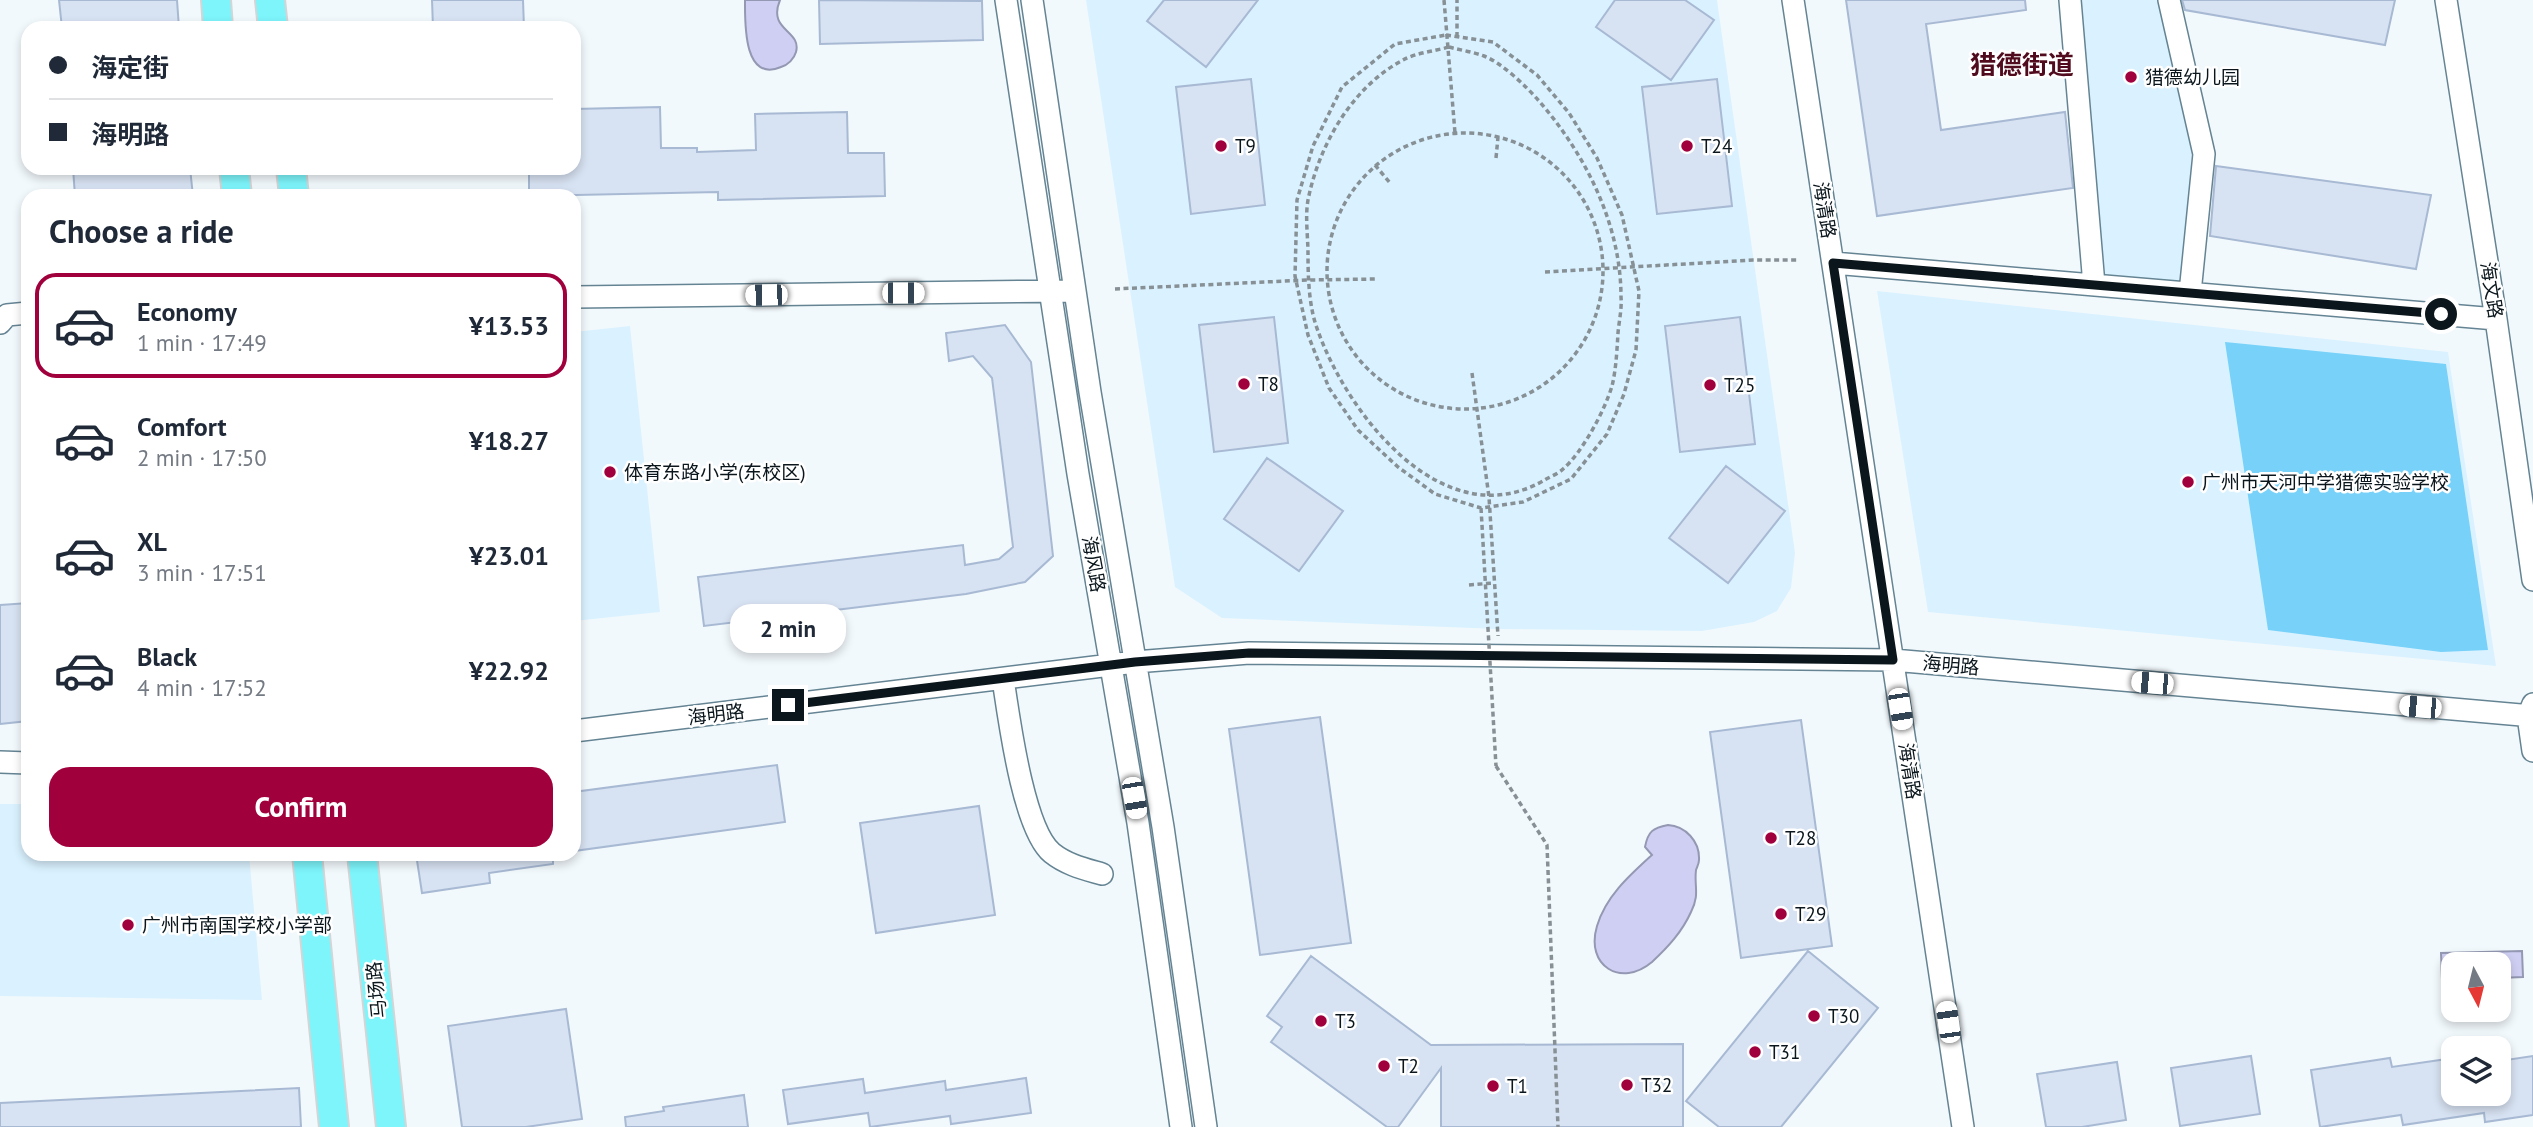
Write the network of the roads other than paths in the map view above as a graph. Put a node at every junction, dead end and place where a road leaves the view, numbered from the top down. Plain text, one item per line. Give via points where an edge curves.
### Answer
1 (216, 0) edge
2 (270, 0) edge
3 (1006, 0) edge
4 (1032, 0) edge
5 (1793, 0) edge
6 (2070, 0) edge
7 (2169, 0) edge
8 (2446, 0) edge
9 (218, 21) edge
10 (272, 21) edge
11 (1833, 263) junction
12 (2094, 285) junction
13 (1075, 291) junction
14 (1051, 292) junction
15 (2190, 293) junction
16 (581, 297) edge
17 (2496, 319) junction
18 (2533, 580) edge
19 (1893, 660) junction
20 (1135, 662) junction
21 (1111, 664) junction
22 (1003, 679) junction
23 (2531, 712) edge
24 (581, 731) edge
25 (2533, 751) edge
26 (0, 762) edge
27 (21, 763) edge
28 (308, 861) edge
29 (363, 861) edge
30 (1102, 874) dead end
31 (334, 1127) edge
32 (391, 1127) edge
33 (1181, 1127) edge
34 (1206, 1127) edge
35 (1963, 1127) edge

1 - 9 main road
2 - 10 main road
3 - 14 street, 海风路
4 - 13 street, 海风路
5 - 11 street, 海清路
6 - 12 street
7 - 15 street via 2204,154
8 - 17 street, 海文路
11 - 12 street
11 - 19 street, 海清路
12 - 15 street
13 - 14 street
13 - 20 street, 海风路
14 - 16 street
14 - 21 street, 海风路
15 - 17 street
17 - 18 street, 海文路
19 - 20 street, 海明路 via 1249,653
19 - 23 street, 海明路
19 - 35 street, 海清路
20 - 21 street, 海明路
20 - 34 street, 海风路
21 - 22 street, 海明路
21 - 33 street, 海风路
22 - 24 street, 海明路
22 - 30 street via 1026,795 1043,843 1065,862
23 - 25 street
26 - 27 street
28 - 31 main road
29 - 32 main road, 马场路

